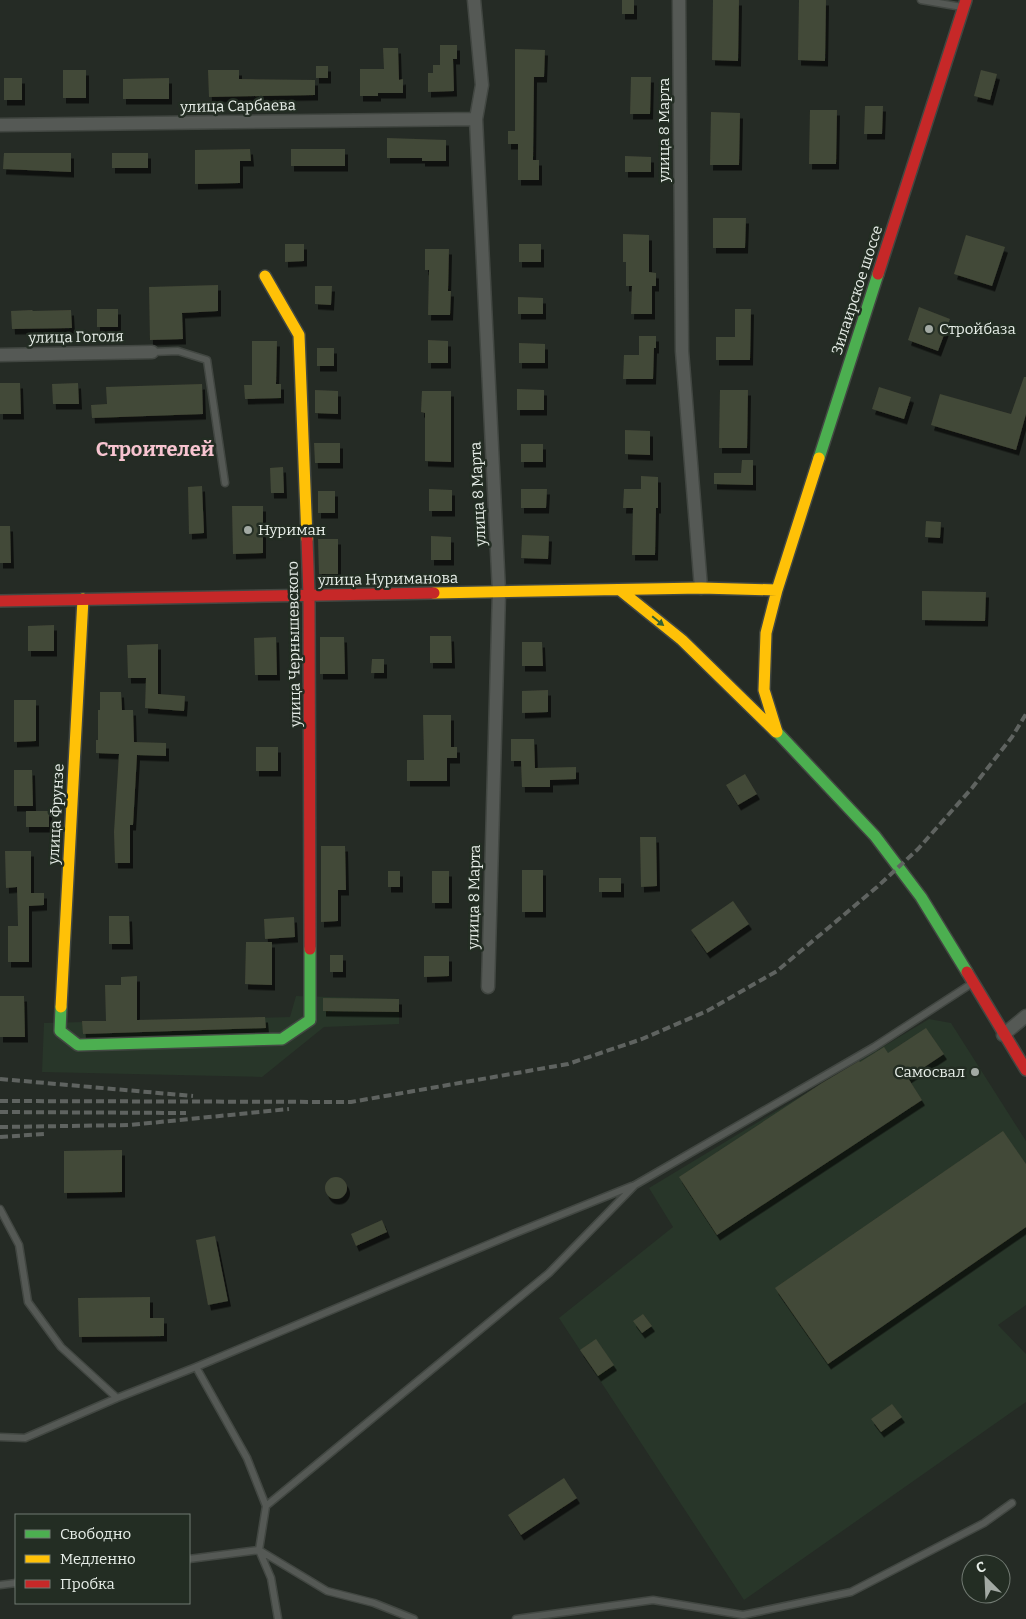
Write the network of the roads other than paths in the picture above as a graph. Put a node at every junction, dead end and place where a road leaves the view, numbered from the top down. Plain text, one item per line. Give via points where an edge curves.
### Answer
1 (474, 0) edge
2 (679, 0) edge
3 (921, 0) edge
4 (964, 4) edge
5 (476, 119) junction
6 (0, 125) edge
7 (265, 276) dead end
8 (152, 352) joint
9 (0, 355) edge
10 (225, 483) dead end
11 (700, 588) junction
12 (620, 590) junction
13 (777, 590) junction
14 (499, 592) junction
15 (309, 595) junction
16 (83, 599) junction
17 (0, 601) edge
18 (778, 734) junction
19 (972, 984) junction
20 (488, 987) dead end
21 (1026, 1016) edge
22 (60, 1030) joint
23 (1003, 1035) junction
24 (1026, 1070) edge
25 (635, 1185) junction
26 (0, 1209) edge
27 (196, 1366) junction
28 (117, 1398) junction
29 (0, 1437) edge
30 (1012, 1502) dead end
31 (266, 1506) junction
32 (259, 1550) junction
33 (190, 1559) edge
34 (15, 1583) edge
35 (0, 1585) edge
36 (278, 1619) edge
37 (414, 1619) edge
38 (516, 1619) edge

1 - 5 street, улица 8 Марта via 482,85
2 - 11 street, улица 8 Марта via 682,351
3 - 4 lane
4 - 13 main road, Зилаирское шоссе
5 - 6 street, улица Сарбаева
5 - 14 street, улица 8 Марта
7 - 15 main road, улица Чернышевского via 299,336
8 - 9 street, улица Гоголя
8 - 10 lane via 178,351 207,360
11 - 12 main road, улица Нуриманова
11 - 13 main road, улица Нуриманова
12 - 14 main road, улица Нуриманова
12 -> 18 main road via 682,640
13 - 18 main road, Зилаирское шоссе via 766,633 764,690
14 - 15 main road, улица Нуриманова
14 - 20 street, улица 8 Марта
15 - 16 main road, улица Нуриманова
15 - 22 main road, улица Чернышевского via 310,1020 282,1039 78,1045
16 - 17 main road, улица Нуриманова
16 - 22 main road, улица Фрунзе
18 - 19 main road via 875,836 920,897
19 - 23 main road
19 - 25 lane via 874,1047
21 - 23 street
23 - 24 main road
25 - 27 lane
25 - 31 lane via 548,1273
26 - 28 lane via 19,1245 28,1302 62,1347
27 - 28 lane
27 - 31 lane via 246,1458
28 - 29 lane via 25,1438
30 - 38 lane via 984,1523 851,1592 743,1615 653,1600
31 - 32 lane
32 - 33 lane
32 - 36 lane via 271,1578
32 - 37 lane via 327,1591 374,1602
34 - 35 lane

